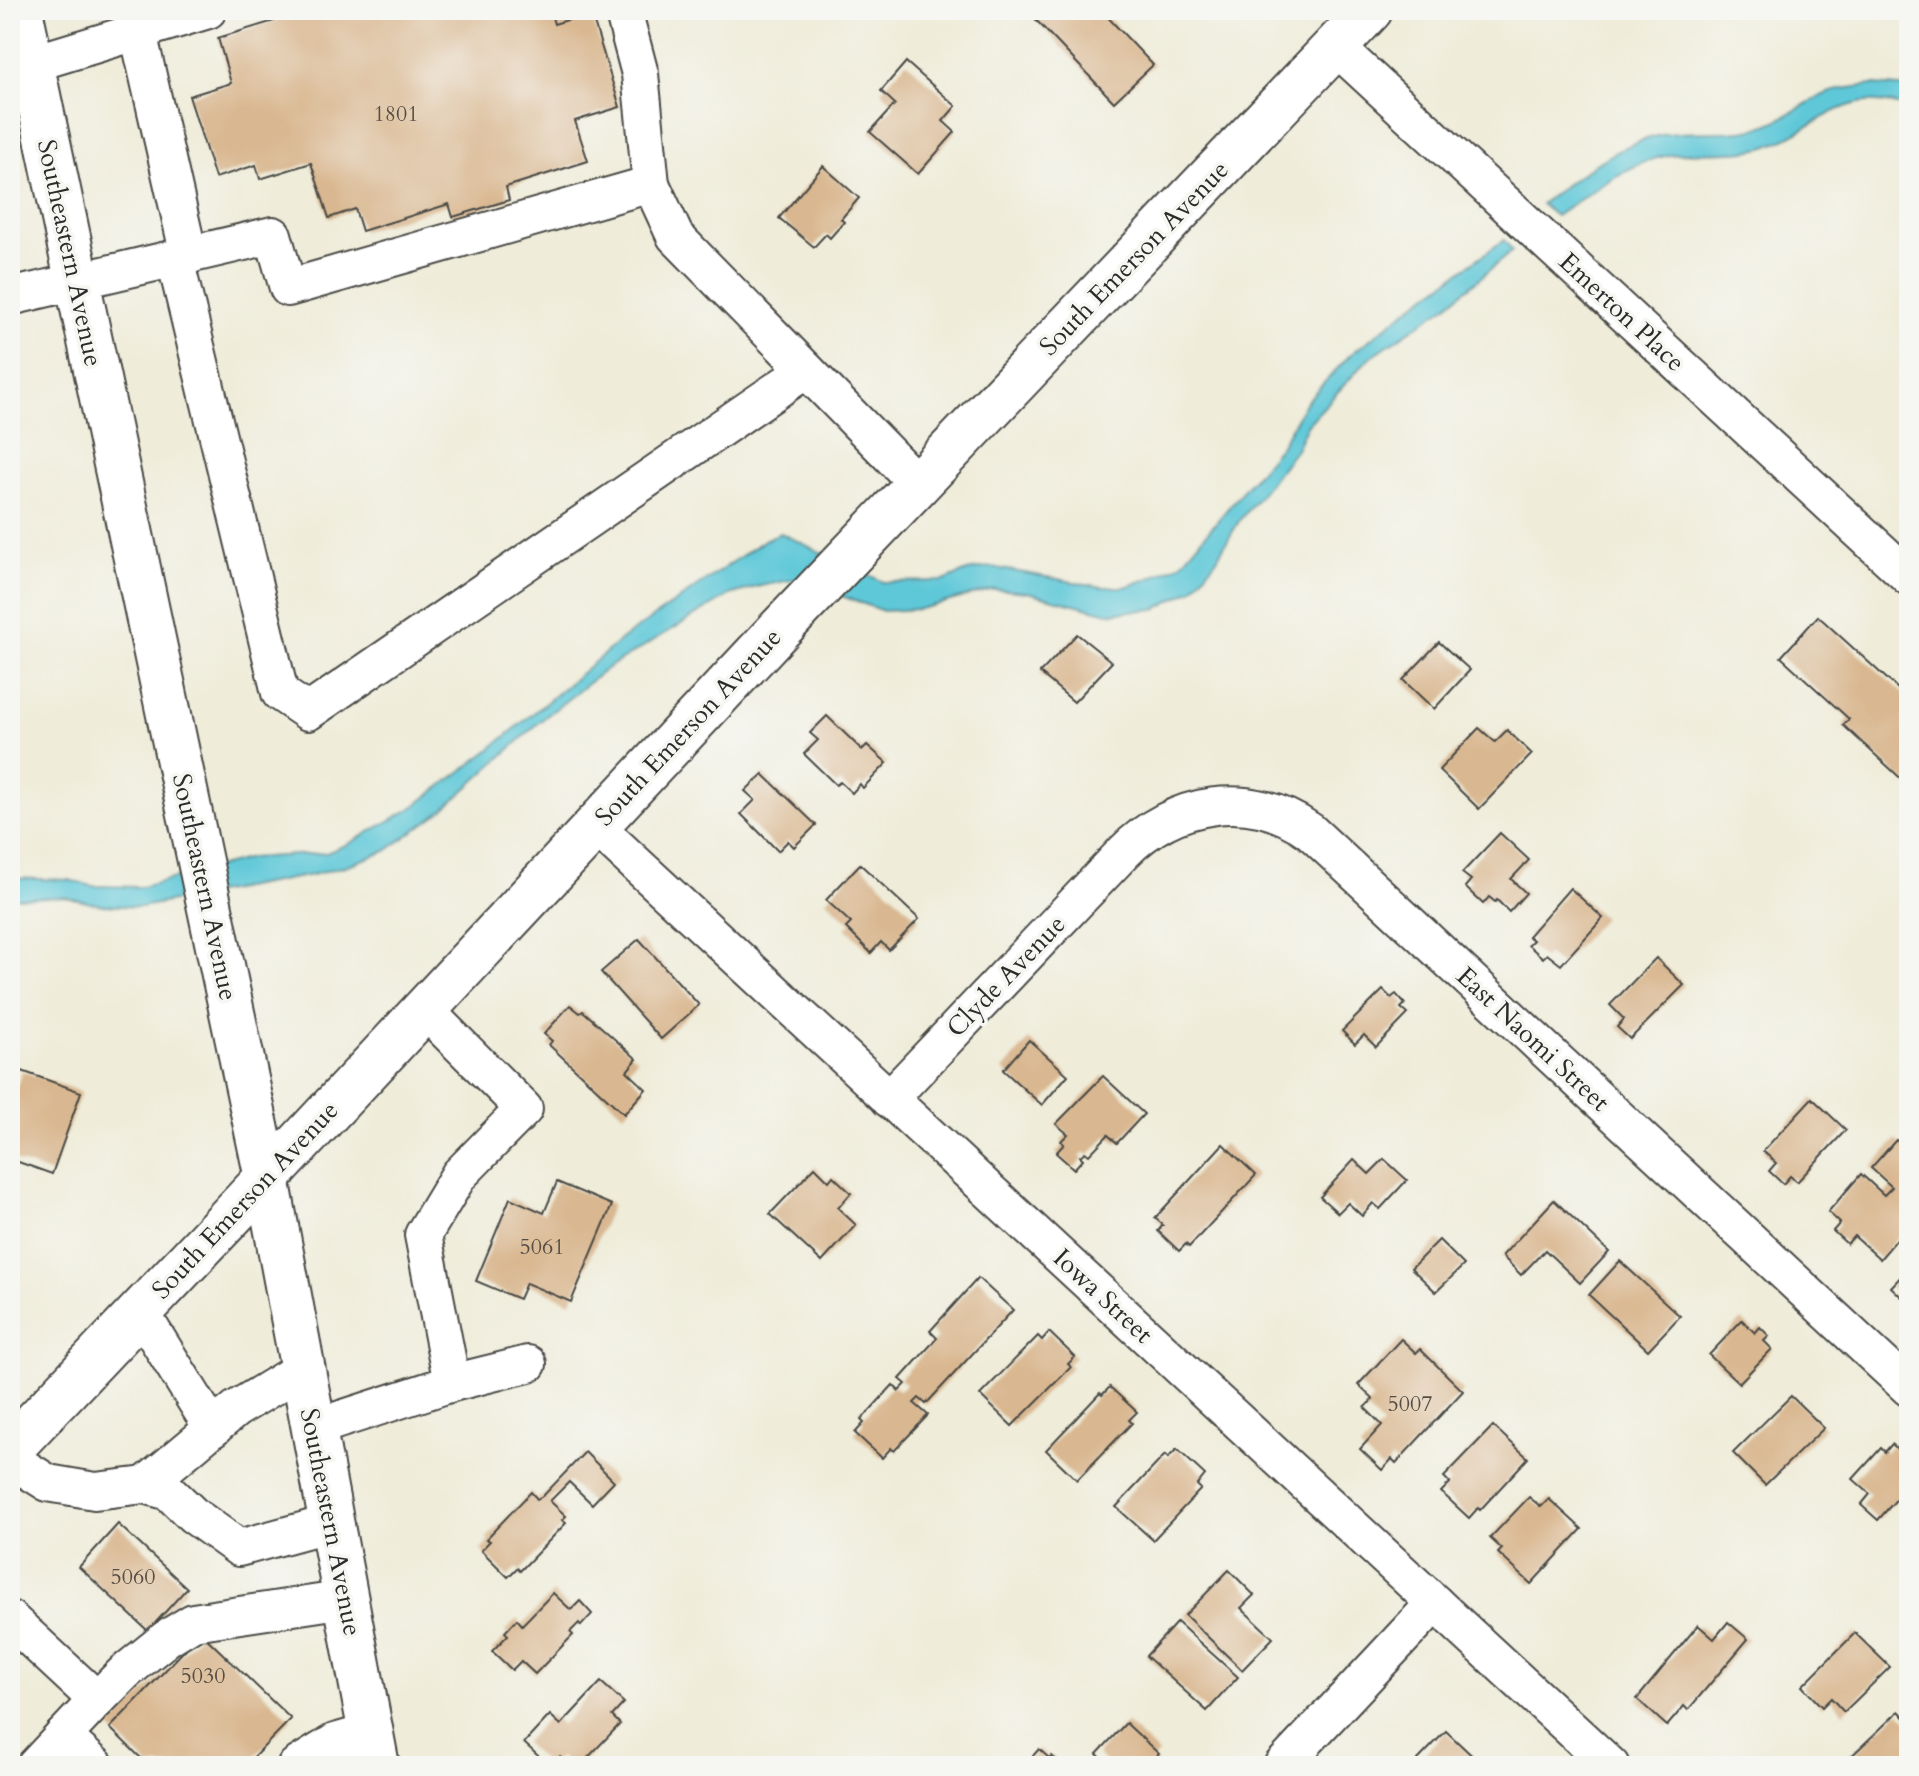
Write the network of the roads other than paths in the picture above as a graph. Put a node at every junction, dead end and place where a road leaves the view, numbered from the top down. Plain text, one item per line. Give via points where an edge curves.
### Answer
1 (20, 10) edge
2 (208, 10) edge
3 (623, 10) edge
4 (1370, 10) edge
5 (138, 32) junction
6 (1336, 47) junction
7 (31, 64) junction
8 (651, 184) junction
9 (182, 257) junction
10 (76, 283) junction
11 (10, 297) edge
12 (806, 370) junction
13 (918, 484) junction
14 (1909, 577) edge
15 (595, 826) junction
16 (1123, 853) joint
17 (424, 1009) junction
18 (889, 1099) junction
19 (267, 1178) junction
20 (140, 1311) junction
21 (528, 1364) dead end
22 (302, 1369) junction
23 (452, 1383) junction
24 (1909, 1388) edge
25 (313, 1428) junction
26 (213, 1429) junction
27 (10, 1449) edge
28 (10, 1459) edge
29 (145, 1485) junction
30 (331, 1523) junction
31 (346, 1599) junction
32 (1435, 1603) junction
33 (10, 1619) edge
34 (97, 1700) junction
35 (63, 1736) junction
36 (373, 1749) edge
37 (10, 1752) edge
38 (25, 1766) edge
39 (35, 1766) edge
40 (96, 1766) edge
41 (296, 1766) edge
42 (1282, 1766) edge
43 (1611, 1766) edge

1 - 7 main road, Southeastern Avenue
2 - 5 street
3 - 8 street via 640,74
4 - 6 main road, South Emerson Avenue
5 - 7 street
5 - 9 street
6 - 13 main road, South Emerson Avenue
6 - 14 street, Emerton Place
7 - 10 main road, Southeastern Avenue
8 - 9 street via 288,288 273,235
8 - 12 street via 675,236
9 - 10 street
9 - 12 street via 280,693 308,712
10 - 11 street
10 - 19 main road, Southeastern Avenue
12 - 13 street
13 - 15 main road, South Emerson Avenue
15 - 17 main road, South Emerson Avenue
15 - 18 street, Iowa Street
16 - 18 street, Clyde Avenue
16 - 24 street, East Naomi Street via 1148,830 1195,808 1264,809 1310,831
17 - 19 main road, South Emerson Avenue
17 - 23 street via 524,1109 459,1175 423,1235
18 - 32 street, Iowa Street
19 - 20 main road, South Emerson Avenue
19 - 22 main road, Southeastern Avenue
20 - 26 street
20 - 27 main road, South Emerson Avenue
21 - 23 street
22 - 25 main road, Southeastern Avenue
22 - 26 street
23 - 25 street
25 - 30 main road, Southeastern Avenue
26 - 29 street
28 - 29 street via 48,1483 95,1491
29 - 30 street via 169,1492 239,1548
30 - 31 main road, Southeastern Avenue
31 - 34 street via 193,1622 125,1672
31 - 36 main road, Southeastern Avenue
32 - 42 street
32 - 43 street, Iowa Street
33 - 34 street
34 - 35 street
35 - 39 street
35 - 40 street
36 - 41 street via 335,1742
37 - 38 street

